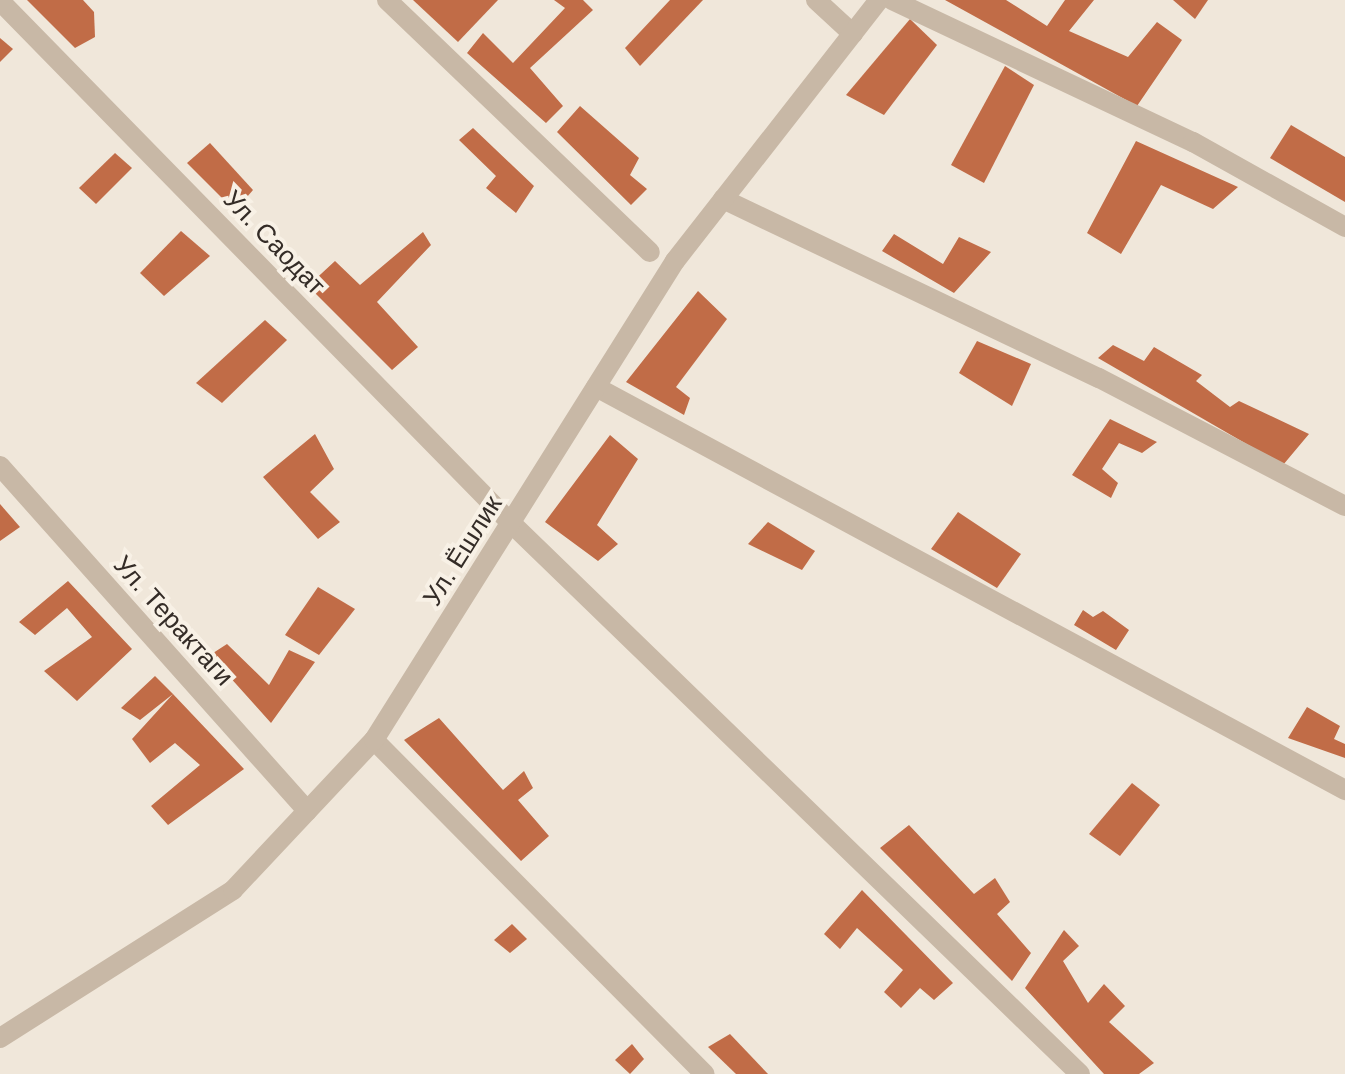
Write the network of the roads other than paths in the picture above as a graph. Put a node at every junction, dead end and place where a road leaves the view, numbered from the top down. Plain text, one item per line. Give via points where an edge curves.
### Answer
1 (387, 0) edge
2 (816, 0) edge
3 (879, 0) edge
4 (892, 0) edge
5 (0, 1) edge
6 (853, 34) junction
7 (723, 199) junction
8 (1345, 227) edge
9 (650, 252) dead end
10 (596, 387) junction
11 (0, 466) edge
12 (1345, 506) edge
13 (511, 523) junction
14 (374, 740) junction
15 (1345, 790) edge
16 (307, 811) junction
17 (0, 1038) edge
18 (705, 1074) edge
19 (1080, 1074) edge

1 - 9 street
2 - 6 street
3 - 6 street, Ул. Ёшлик
4 - 8 street via 1193,142
5 - 13 street, Ул. Саодат
6 - 7 street, Ул. Ёшлик
7 - 10 street, Ул. Ёшлик via 675,261
7 - 12 street via 1099,378
10 - 13 street, Ул. Ёшлик
10 - 15 street
11 - 16 street, Ул. Терактаги
13 - 14 street, Ул. Ёшлик
13 - 19 street, Ул. Саодат
14 - 16 street, Ул. Ёшлик
14 - 18 street
16 - 17 street, Ул. Ёшлик via 233,890

